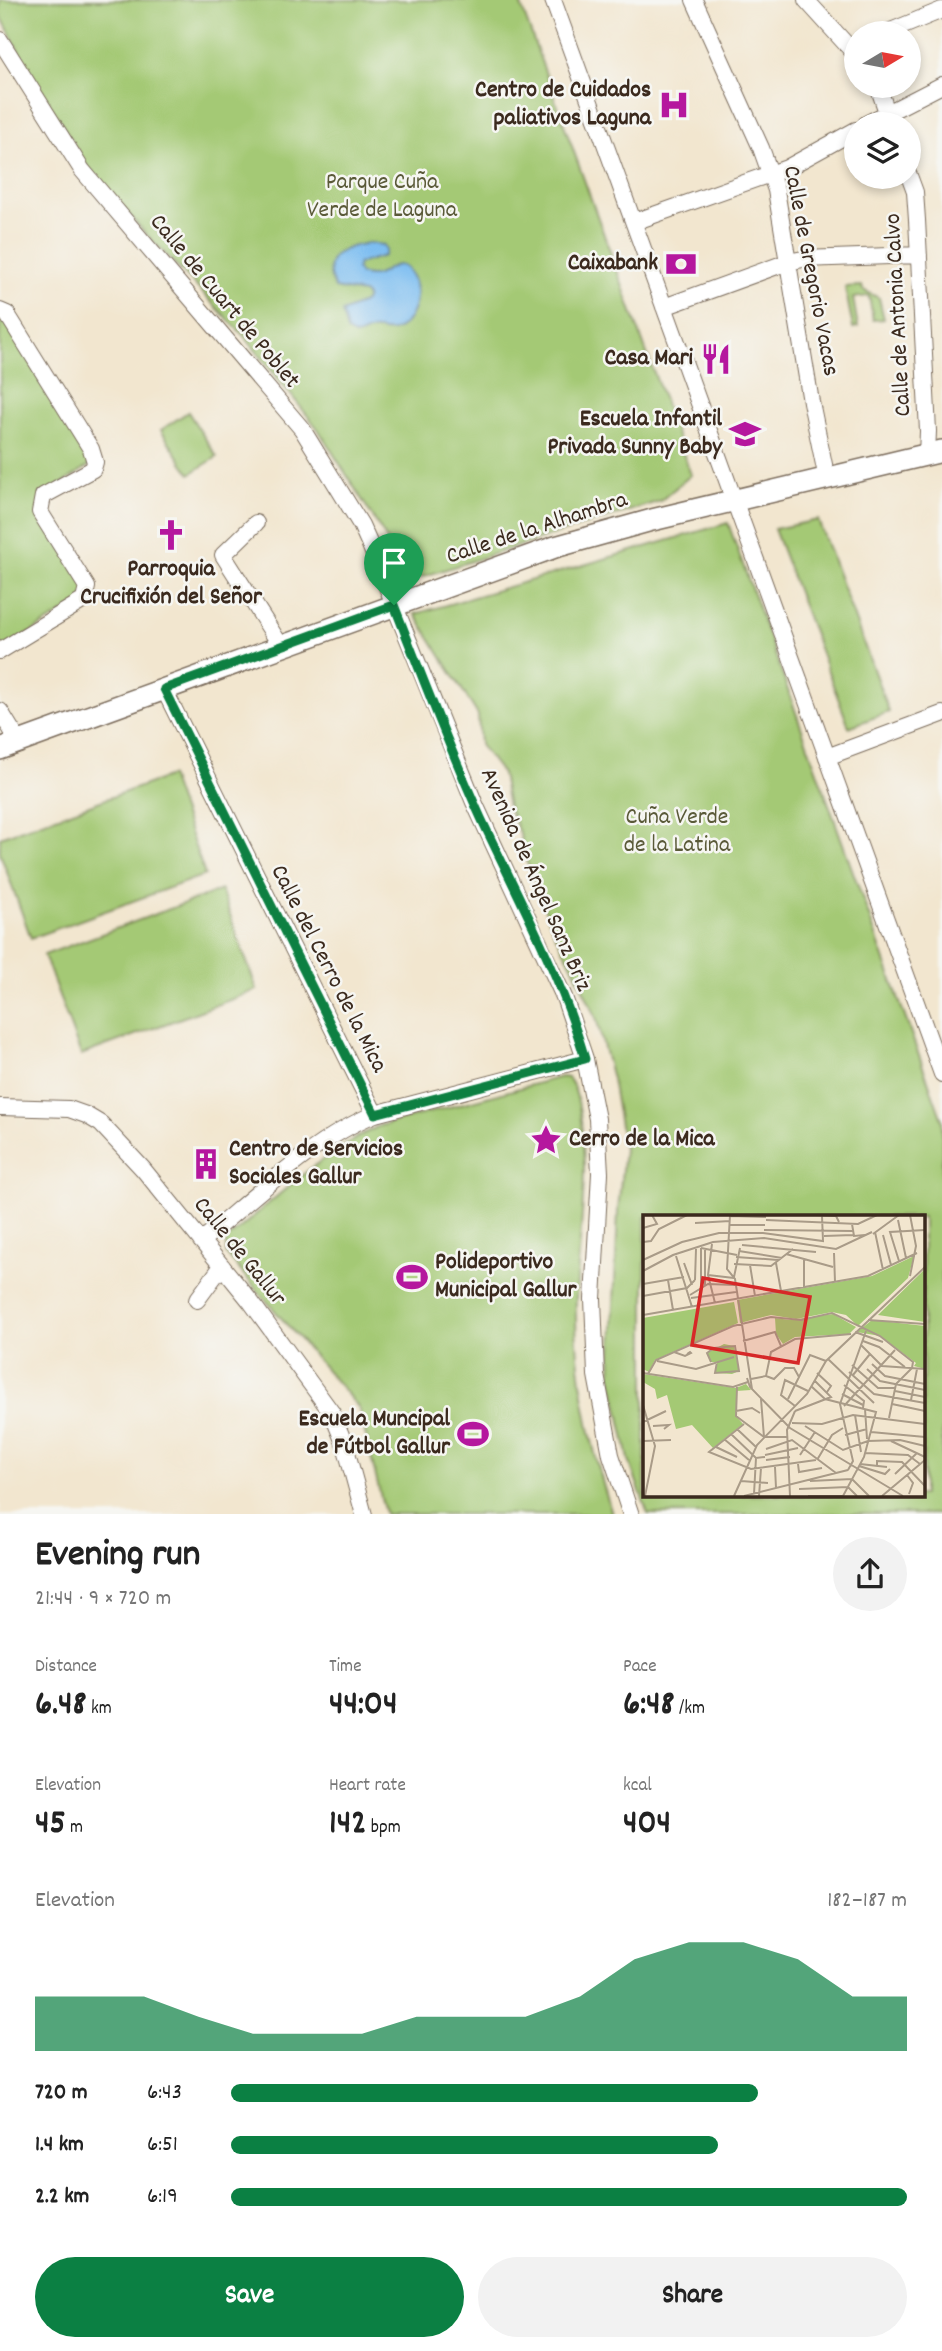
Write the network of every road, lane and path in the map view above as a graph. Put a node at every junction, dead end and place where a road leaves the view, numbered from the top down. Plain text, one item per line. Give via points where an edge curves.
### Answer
1 (553, 0) edge
2 (694, 0) edge
3 (806, 0) edge
4 (942, 10) edge
5 (915, 21) edge
6 (0, 40) edge
7 (844, 40) edge
8 (942, 85) edge
9 (900, 112) edge
10 (844, 137) edge
11 (771, 174) junction
12 (914, 189) edge
13 (634, 222) junction
14 (919, 255) junction
15 (788, 262) junction
16 (664, 307) junction
17 (0, 311) edge
18 (934, 453) edge
19 (827, 479) junction
20 (734, 502) junction
21 (256, 523) dead end
22 (394, 605) junction
23 (281, 646) junction
24 (0, 651) edge
25 (164, 689) junction
26 (0, 711) edge
27 (942, 714) edge
28 (9, 745) edge
29 (827, 757) junction
30 (585, 1059) junction
31 (942, 1074) edge
32 (0, 1107) edge
33 (375, 1114) junction
34 (201, 1241) junction
35 (222, 1266) junction
36 (197, 1300) dead end
37 (364, 1514) edge
38 (631, 1514) edge

1 - 13 street
2 - 11 street, Calle de Gregorio Vacas
3 - 7 street
4 - 5 street
6 - 22 street, Calle de Cuart de Poblet via 82,170 302,429 361,525
8 - 9 street
10 - 11 street
11 - 13 street
11 - 15 street, Calle de Gregorio Vacas
12 - 14 street, Calle de Antonia Calvo
13 - 16 street
14 - 15 street
14 - 18 street, Calle de Antonia Calvo via 928,431
15 - 16 street
15 - 19 street, Calle de Gregorio Vacas
16 - 20 street
17 - 24 street via 62,402 94,462 93,468 43,496 40,512 87,587 84,600
18 - 19 main road, Calle de la Alhambra
19 - 20 main road, Calle de la Alhambra
20 - 22 main road, Calle de la Alhambra via 555,547
20 - 29 street
21 - 23 street via 223,555
22 - 23 main road, Calle de la Alhambra
22 - 30 street, Avenida de Ángel Sanz Briz via 474,802 564,997
23 - 25 main road, Calle de la Alhambra
25 - 28 main road, Calle de la Alhambra
25 - 33 street, Calle del Cerro de la Mica
26 - 28 street
27 - 29 street
29 - 31 street
30 - 33 street
30 - 38 street, Avenida de Ángel Sanz Briz via 597,1119 600,1173 593,1299 596,1375 611,1455
32 - 34 street, Calle de Gallur via 69,1109 101,1124
33 - 34 street via 325,1140
34 - 35 street, Calle de Gallur
35 - 36 street
35 - 37 street, Calle de Gallur via 332,1413

